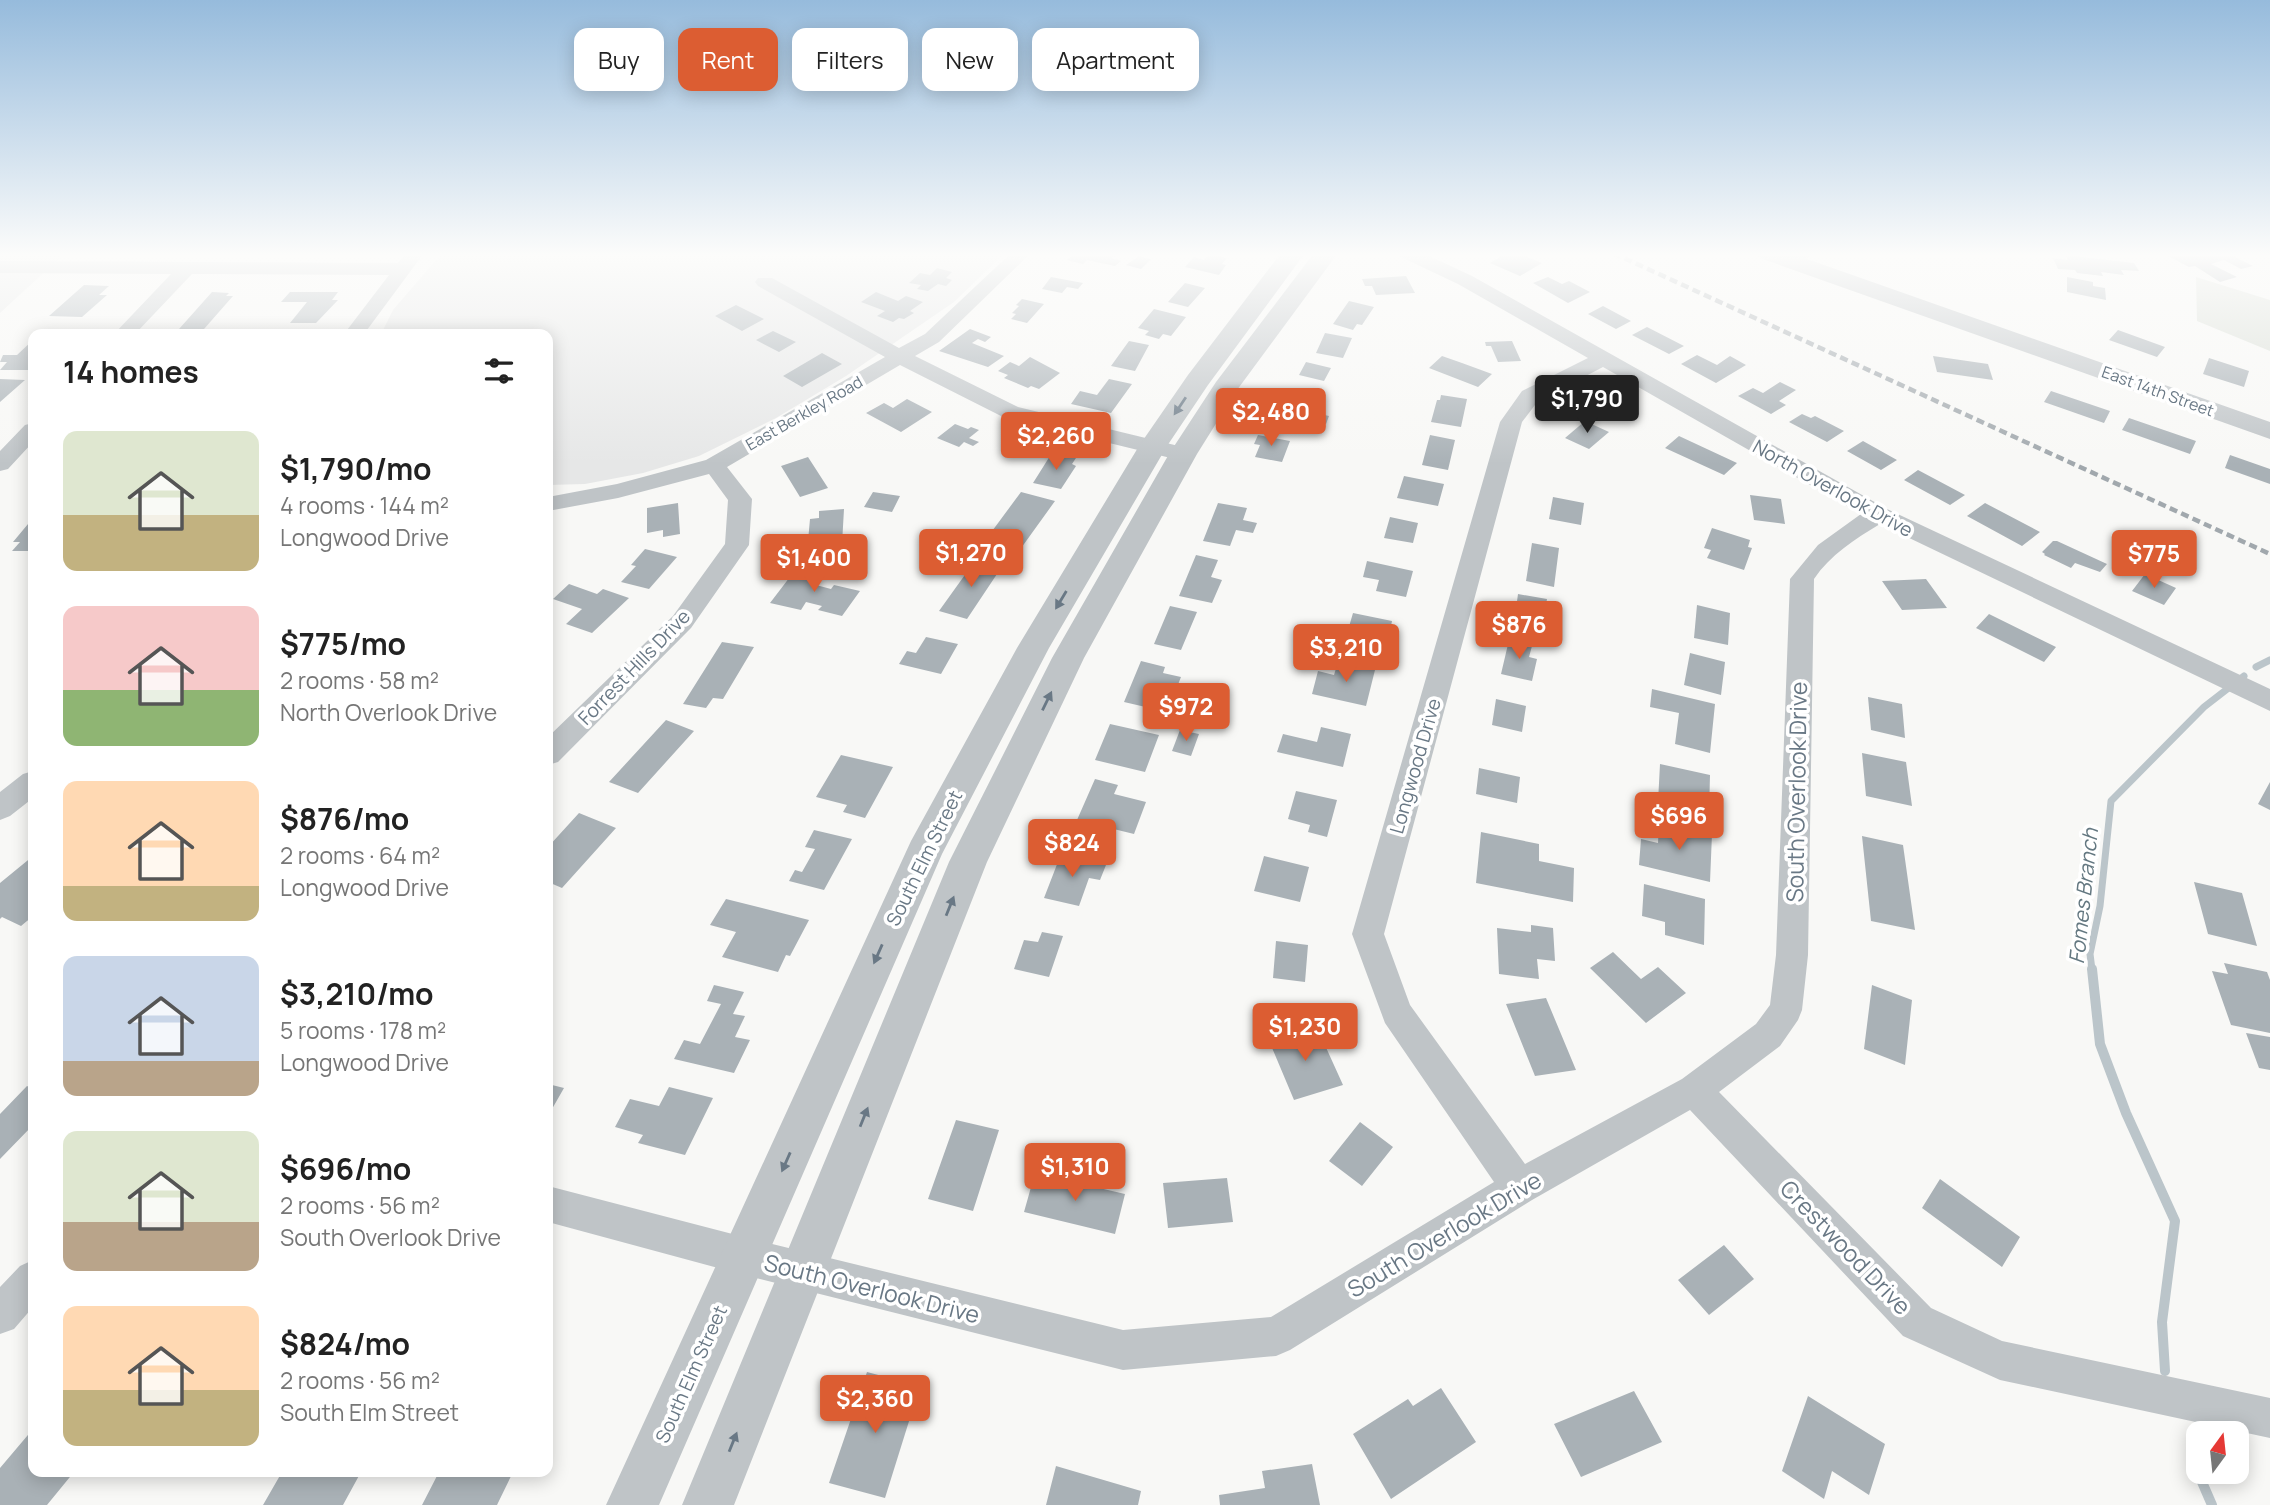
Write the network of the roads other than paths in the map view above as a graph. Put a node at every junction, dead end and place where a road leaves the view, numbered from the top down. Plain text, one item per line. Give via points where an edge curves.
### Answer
1 (839, 323) edge
2 (948, 323) edge
3 (1255, 323) edge
4 (1257, 323) edge
5 (1540, 323) edge
6 (1977, 323) edge
7 (1253, 327) junction
8 (900, 357) junction
9 (1602, 359) junction
10 (2270, 431) edge
11 (28, 435) edge
12 (1168, 450) junction
13 (0, 464) edge
14 (714, 465) junction
15 (553, 503) edge
16 (1879, 514) junction
17 (1033, 648) junction
18 (1068, 658) junction
19 (2270, 701) edge
20 (553, 749) edge
21 (28, 786) edge
22 (0, 808) edge
23 (924, 852) junction
24 (968, 862) junction
25 (1694, 1090) junction
26 (1519, 1187) junction
27 (553, 1205) edge
28 (744, 1256) junction
29 (802, 1270) junction
30 (28, 1284) edge
31 (0, 1315) edge
32 (2270, 1418) edge
33 (632, 1505) edge
34 (708, 1505) edge

1 - 8 street
2 - 8 street, East Berkley Road
3 - 7 street, South Elm Street
4 - 7 street, South Elm Street
5 - 9 street, North Overlook Drive
6 - 10 street, East 14th Street
7 - 12 street, South Elm Street
8 - 12 street via 1012,412
8 - 14 street, East Berkley Road
9 - 16 street, North Overlook Drive
9 - 26 street, Longwood Drive via 1530,396 1511,422 1368,934 1397,1013
11 - 13 street
12 -> 17 street, South Elm Street
12 - 18 street, South Elm Street
14 - 15 street, East Berkley Road
14 - 20 street, Forrest Hills Drive via 740,499 737,545 682,622
16 - 19 street, North Overlook Drive
16 - 25 street, South Overlook Drive via 1829,548 1802,579 1792,955 1786,1010 1768,1035
17 - 18 street
17 - 23 street, South Elm Street
24 -> 18 street, South Elm Street
21 - 22 street
23 - 24 street
23 -> 28 street, South Elm Street
29 -> 24 street, South Elm Street
25 - 26 street, South Overlook Drive
25 - 32 street, Crestwood Drive via 1917,1322 2000,1360
26 - 29 street, South Overlook Drive via 1276,1336 1123,1350
27 - 28 street, South Overlook Drive
28 - 29 street, South Overlook Drive
28 - 33 street, South Elm Street
34 -> 29 street, South Elm Street
30 - 31 street

